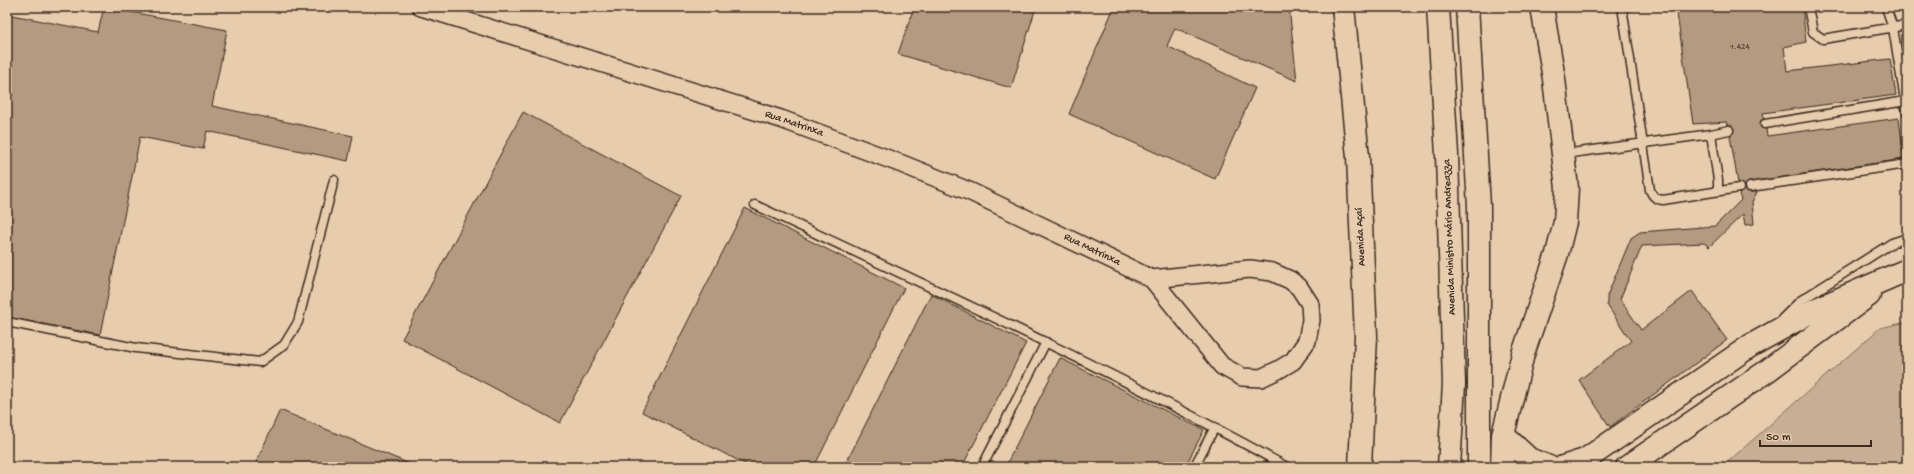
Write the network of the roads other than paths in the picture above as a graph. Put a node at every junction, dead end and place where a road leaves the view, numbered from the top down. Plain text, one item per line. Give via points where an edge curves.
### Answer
1 (421, 7) edge
2 (1343, 7) edge
3 (1438, 7) edge
4 (1467, 7) edge
5 (1542, 7) edge
6 (1622, 7) edge
7 (1808, 7) edge
8 (1886, 7) edge
9 (1907, 25) edge
10 (1893, 28) junction
11 (1906, 101) junction
12 (1907, 112) edge
13 (1765, 124) dead end
14 (1728, 130) dead end
15 (1711, 134) junction
16 (1643, 142) junction
17 (1563, 154) junction
18 (1907, 164) edge
19 (334, 180) dead end
20 (1750, 187) dead end
21 (1738, 188) dead end
22 (1718, 192) junction
23 (755, 205) dead end
24 (1907, 238) edge
25 (1901, 273) edge
26 (1152, 279) junction
27 (7, 322) edge
28 (1771, 334) junction
29 (1046, 342) junction
30 (1750, 346) junction
31 (1767, 371) junction
32 (1215, 427) junction
33 (1503, 435) junction
34 (1586, 464) edge
35 (982, 467) edge
36 (1194, 467) edge
37 (1287, 467) edge
38 (1360, 467) edge
39 (1450, 467) edge
40 (1479, 467) edge
41 (1502, 467) edge
42 (1549, 467) edge
43 (1563, 467) edge
44 (1627, 467) edge

1 - 26 street, Rua Matrinxa via 781,119 902,164 971,192
2 - 38 street, Avenida Açaí via 1358,157 1366,336
3 - 39 street, Avenida Ministro Mário Andreazza via 1447,155 1454,384
4 - 40 street via 1478,206
5 - 17 street
6 - 16 lane
7 - 10 lane via 1814,32 1823,39
8 - 10 lane
9 - 10 lane
10 - 11 lane
11 - 12 lane
11 - 13 lane
14 - 15 lane
15 - 16 lane
15 - 22 lane
16 - 17 lane
16 - 22 lane via 1650,190 1657,199
17 - 33 street via 1567,188 1565,222 1557,254 1523,354
18 - 20 lane
19 - 27 lane via 298,322 284,345 260,362 136,348
21 - 22 lane
23 - 29 lane
24 - 28 lane via 1892,243 1800,301 1781,319
25 - 28 street via 1814,310
25 - 31 street
26 - 26 street, Rua Matrinxa via 1222,366 1242,377 1261,378 1278,370 1293,361 1307,341 1311,320 1310,304 1299,287 1272,272 1250,269
28 - 30 street
29 - 32 lane
29 - 35 lane
30 - 31 street
30 - 34 street
31 - 44 street
32 - 36 lane
32 - 37 lane
33 - 41 street
33 - 42 street via 1529,459
34 - 43 street

